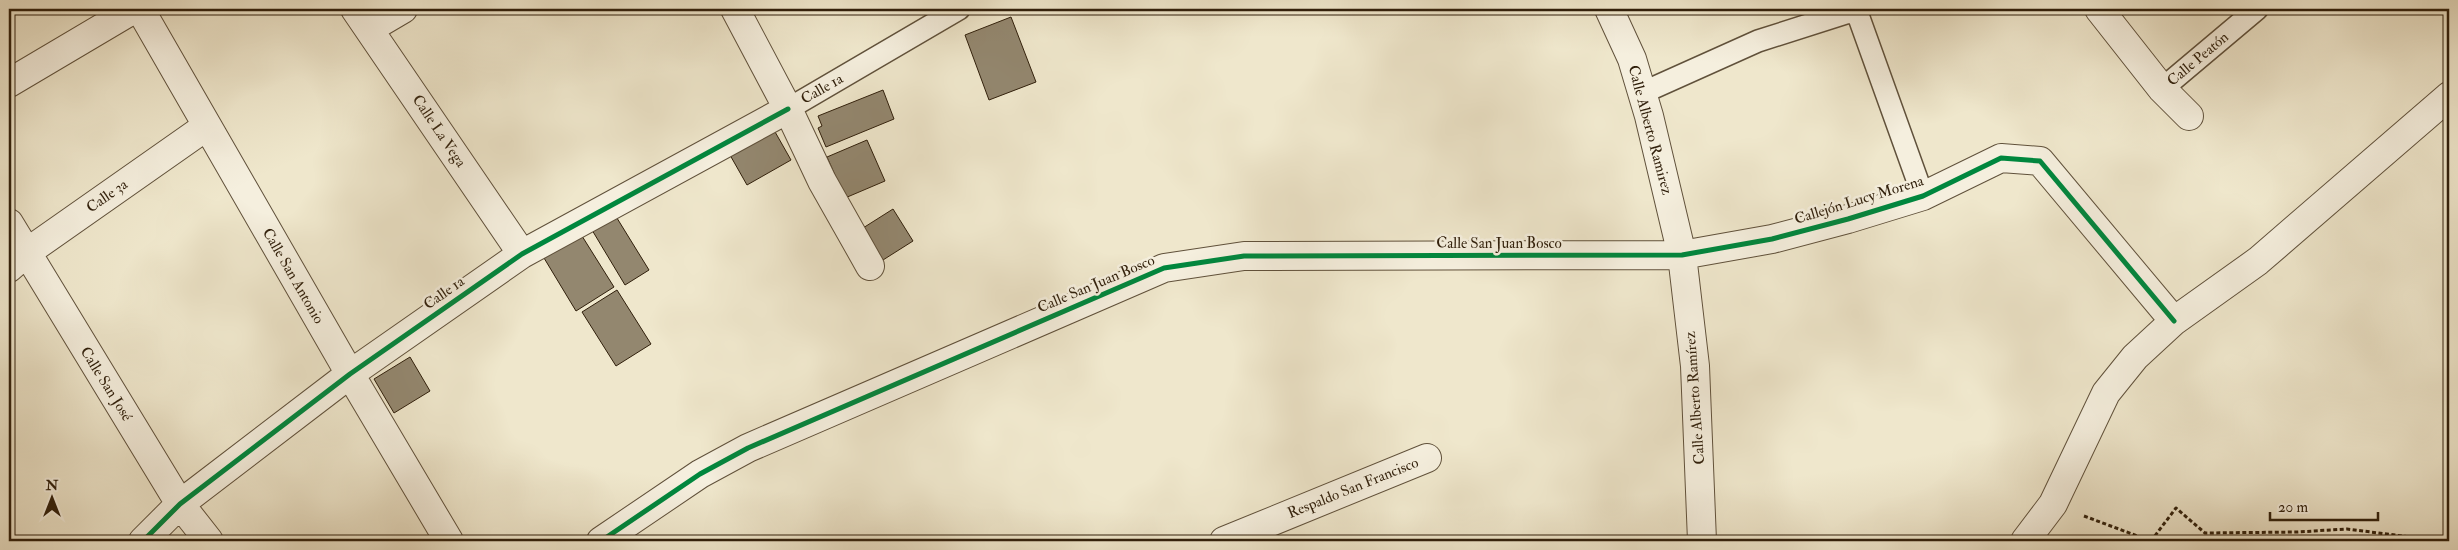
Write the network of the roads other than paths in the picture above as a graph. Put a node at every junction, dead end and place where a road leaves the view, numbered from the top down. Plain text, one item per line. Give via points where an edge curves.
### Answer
1 (134, 9) edge
2 (140, 9) edge
3 (403, 9) edge
4 (735, 9) edge
5 (959, 9) edge
6 (1609, 9) edge
7 (2100, 9) edge
8 (2256, 9) edge
9 (362, 19) edge
10 (9, 83) edge
11 (2162, 89) junction
12 (1642, 93) junction
13 (2445, 105) edge
14 (788, 109) junction
15 (2189, 116) dead end
16 (207, 126) junction
17 (1923, 196) junction
18 (9, 223) edge
19 (522, 254) junction
20 (1682, 256) junction
21 (18, 261) edge
22 (870, 266) dead end
23 (2174, 321) junction
24 (350, 374) junction
25 (1427, 458) dead end
26 (180, 504) junction
27 (143, 541) edge
28 (209, 541) edge
29 (449, 541) edge
30 (601, 541) edge
31 (1224, 541) edge
32 (1702, 541) edge
33 (2025, 541) edge

1 - 10 street
2 - 16 street, Calle San Antonio
3 - 9 street
4 - 14 street
5 - 14 lane, Calle 1a
6 - 12 street, Calle Alberto Ramirez via 1632,59
7 - 11 street
8 - 11 lane, Calle Peatón
9 - 19 street, Calle La Vega
11 - 15 street
12 - 17 lane via 1758,41 1854,13 1858,15
12 - 20 street, Calle Alberto Ramirez
13 - 23 street via 2258,261
14 - 19 street, Calle 1a
14 - 22 street via 822,181
16 - 21 street, Calle 3a
16 - 24 street, Calle San Antonio
17 - 20 street, Callejón Lucy Morena via 1781,236
17 - 23 street, Callejón Lucy Morena via 2001,158 2040,161
18 - 21 street, Calle San José
19 - 24 street, Calle 1a
20 - 30 street, Calle San Juan Bosco via 1244,256 1164,268 748,448 700,474
20 - 32 street, Calle Alberto Ramírez via 1695,366
21 - 26 street, Calle San José
23 - 33 street via 2134,357 2106,393 2053,504
24 - 26 street, Calle 1a
24 - 29 street, Calle San Antonio
25 - 31 street, Respaldo San Francisco
26 - 27 street, Calle 1a
26 - 28 street, Calle San José

